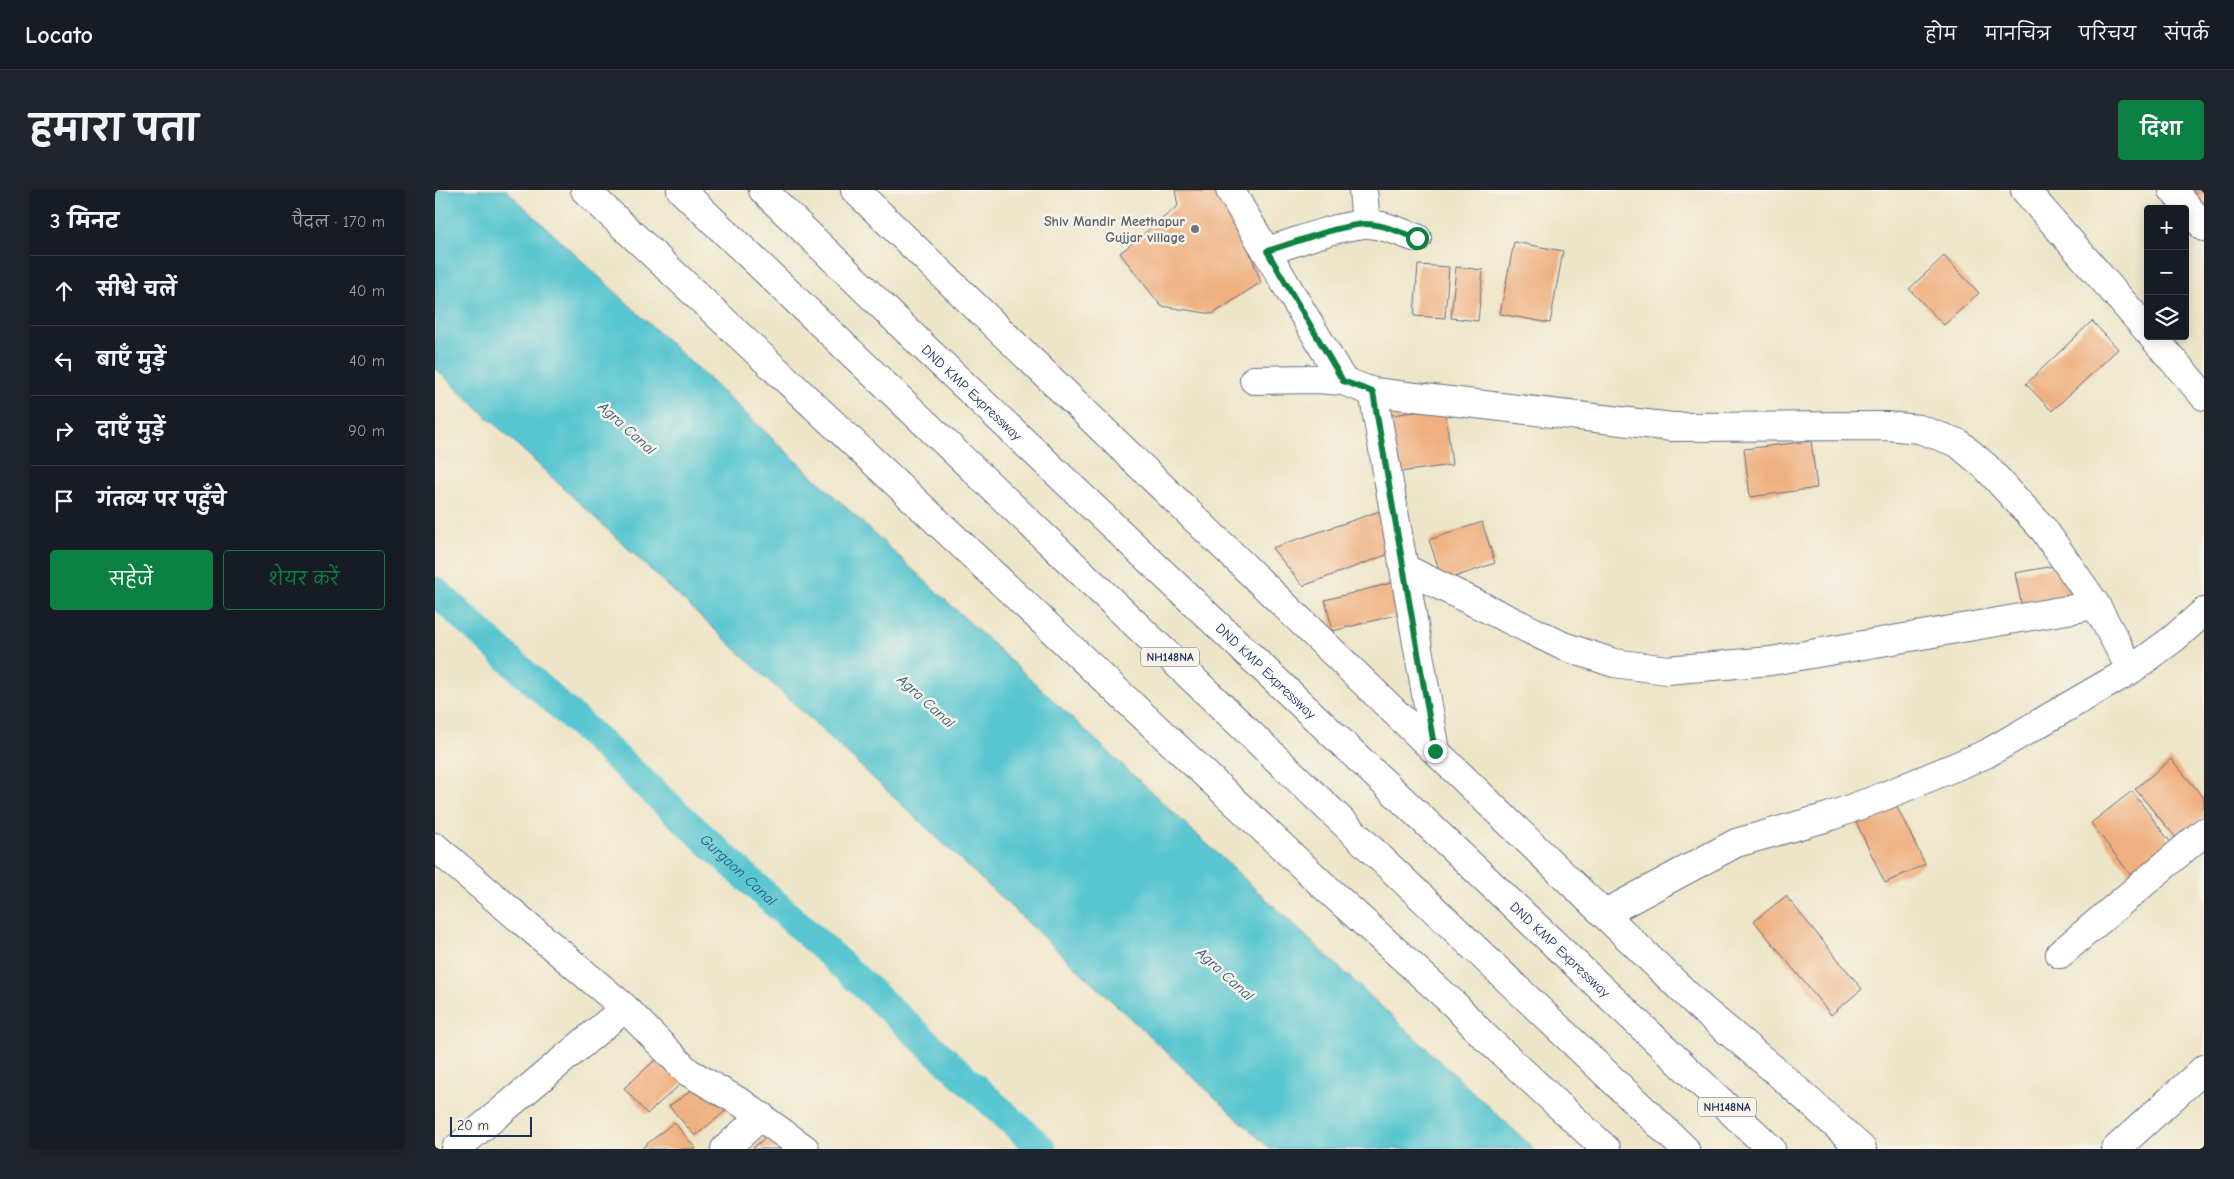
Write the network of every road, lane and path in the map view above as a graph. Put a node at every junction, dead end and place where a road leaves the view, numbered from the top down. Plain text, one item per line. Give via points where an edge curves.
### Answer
1 (585, 190) edge
2 (681, 190) edge
3 (763, 190) edge
4 (855, 190) edge
5 (1230, 190) edge
6 (1363, 190) edge
7 (2025, 190) edge
8 (2173, 190) edge
9 (1366, 224) junction
10 (2204, 227) edge
11 (1417, 238) dead end
12 (1267, 251) junction
13 (2144, 326) edge
14 (2155, 340) edge
15 (1254, 380) dead end
16 (1343, 381) junction
17 (1373, 392) junction
18 (2204, 396) edge
19 (1404, 568) junction
20 (2096, 605) junction
21 (2204, 612) edge
22 (2131, 670) junction
23 (1435, 751) junction
24 (2204, 832) edge
25 (435, 847) edge
26 (1604, 914) junction
27 (2060, 954) dead end
28 (625, 1008) junction
29 (2204, 1069) edge
30 (761, 1116) junction
31 (472, 1144) edge
32 (725, 1149) edge
33 (805, 1149) edge
34 (1606, 1149) edge
35 (1685, 1149) edge
36 (1771, 1149) edge
37 (1862, 1149) edge
38 (2116, 1149) edge

1 - 34 main road
2 - 35 main road, NH148NA
3 - 36 main road, DND KMP Expressway / NH148NA via 933,356
4 - 23 main road
5 - 12 main road
6 - 9 main road
7 - 13 main road
8 - 10 main road
9 - 11 main road
9 - 12 main road
12 - 16 main road
14 - 18 main road
15 - 16 main road
16 - 17 main road
17 - 19 main road
17 - 20 main road via 1672,427 1887,426 1919,430 1957,443 1986,467 2044,530
19 - 20 main road via 1563,646 1614,663 1667,670 1771,662
19 - 23 main road
20 - 22 main road
21 - 22 main road
22 - 26 main road via 1986,754 1828,817 1736,843
23 - 26 main road
24 - 27 main road
25 - 28 main road
26 - 37 main road via 1702,1009
28 - 30 main road via 688,1072
28 - 31 main road
29 - 38 main road
30 - 32 main road
30 - 33 main road

